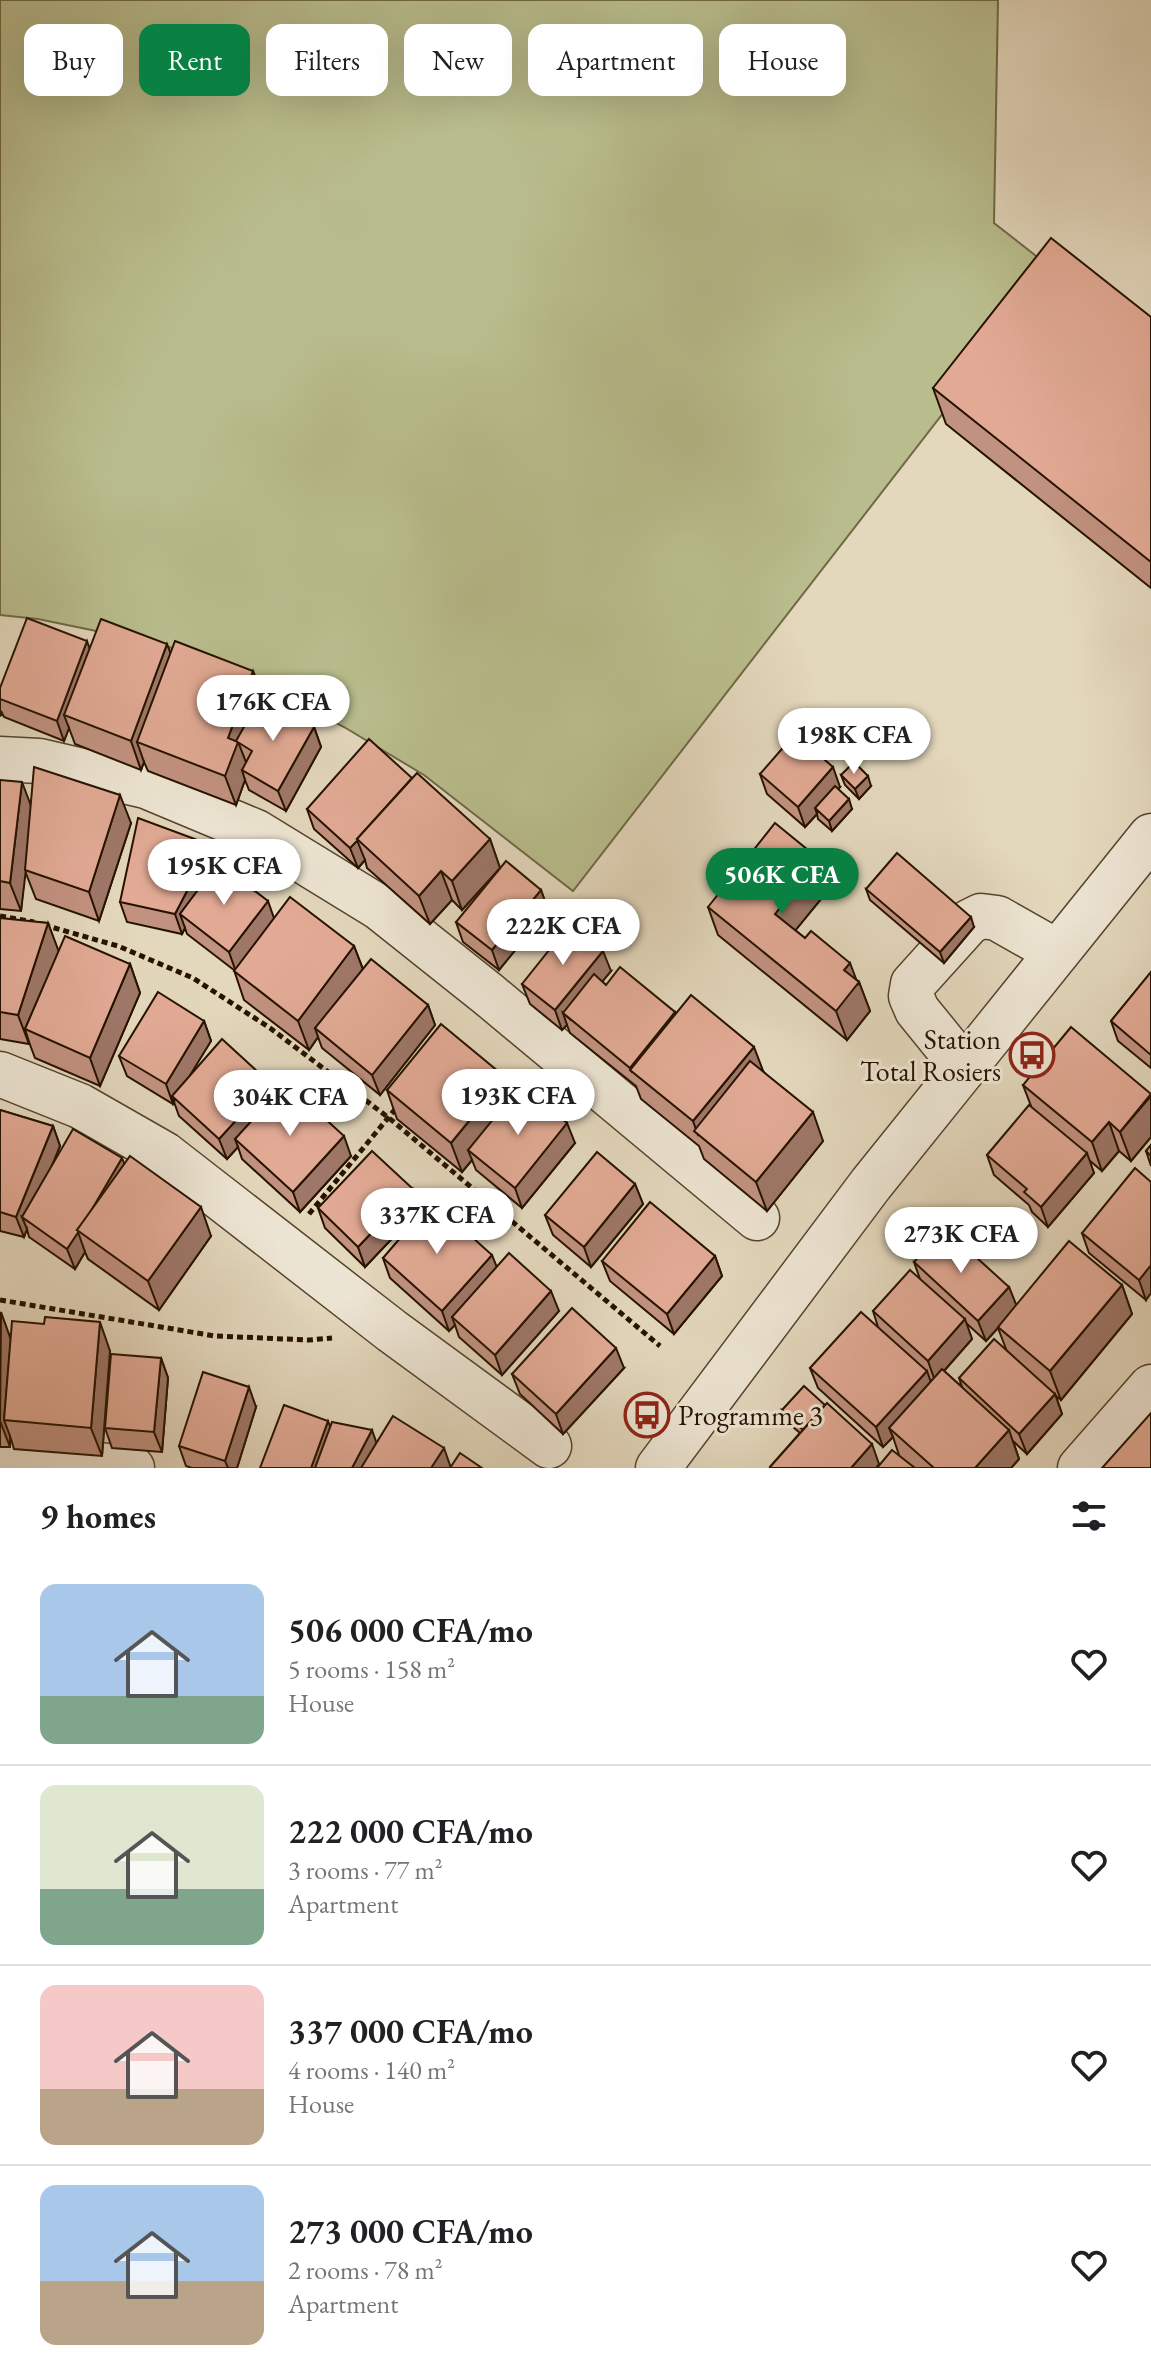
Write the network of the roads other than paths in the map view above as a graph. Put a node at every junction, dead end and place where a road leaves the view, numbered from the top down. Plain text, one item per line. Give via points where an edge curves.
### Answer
1 (0, 759) edge
2 (1142, 864) edge
3 (1057, 952) junction
4 (964, 1068) junction
5 (0, 1074) edge
6 (757, 1218) dead end
7 (1151, 1387) edge
8 (549, 1446) dead end
9 (0, 1457) edge
10 (132, 1468) edge
11 (658, 1468) edge
12 (1080, 1468) edge

1 - 6 street via 39,761 146,786 256,832 380,908
2 - 3 street
3 - 4 street
3 - 4 street via 997,918 981,916 969,922 913,984 917,1010
4 - 11 street
5 - 8 street via 80,1106 164,1154
7 - 12 street
9 - 10 street

